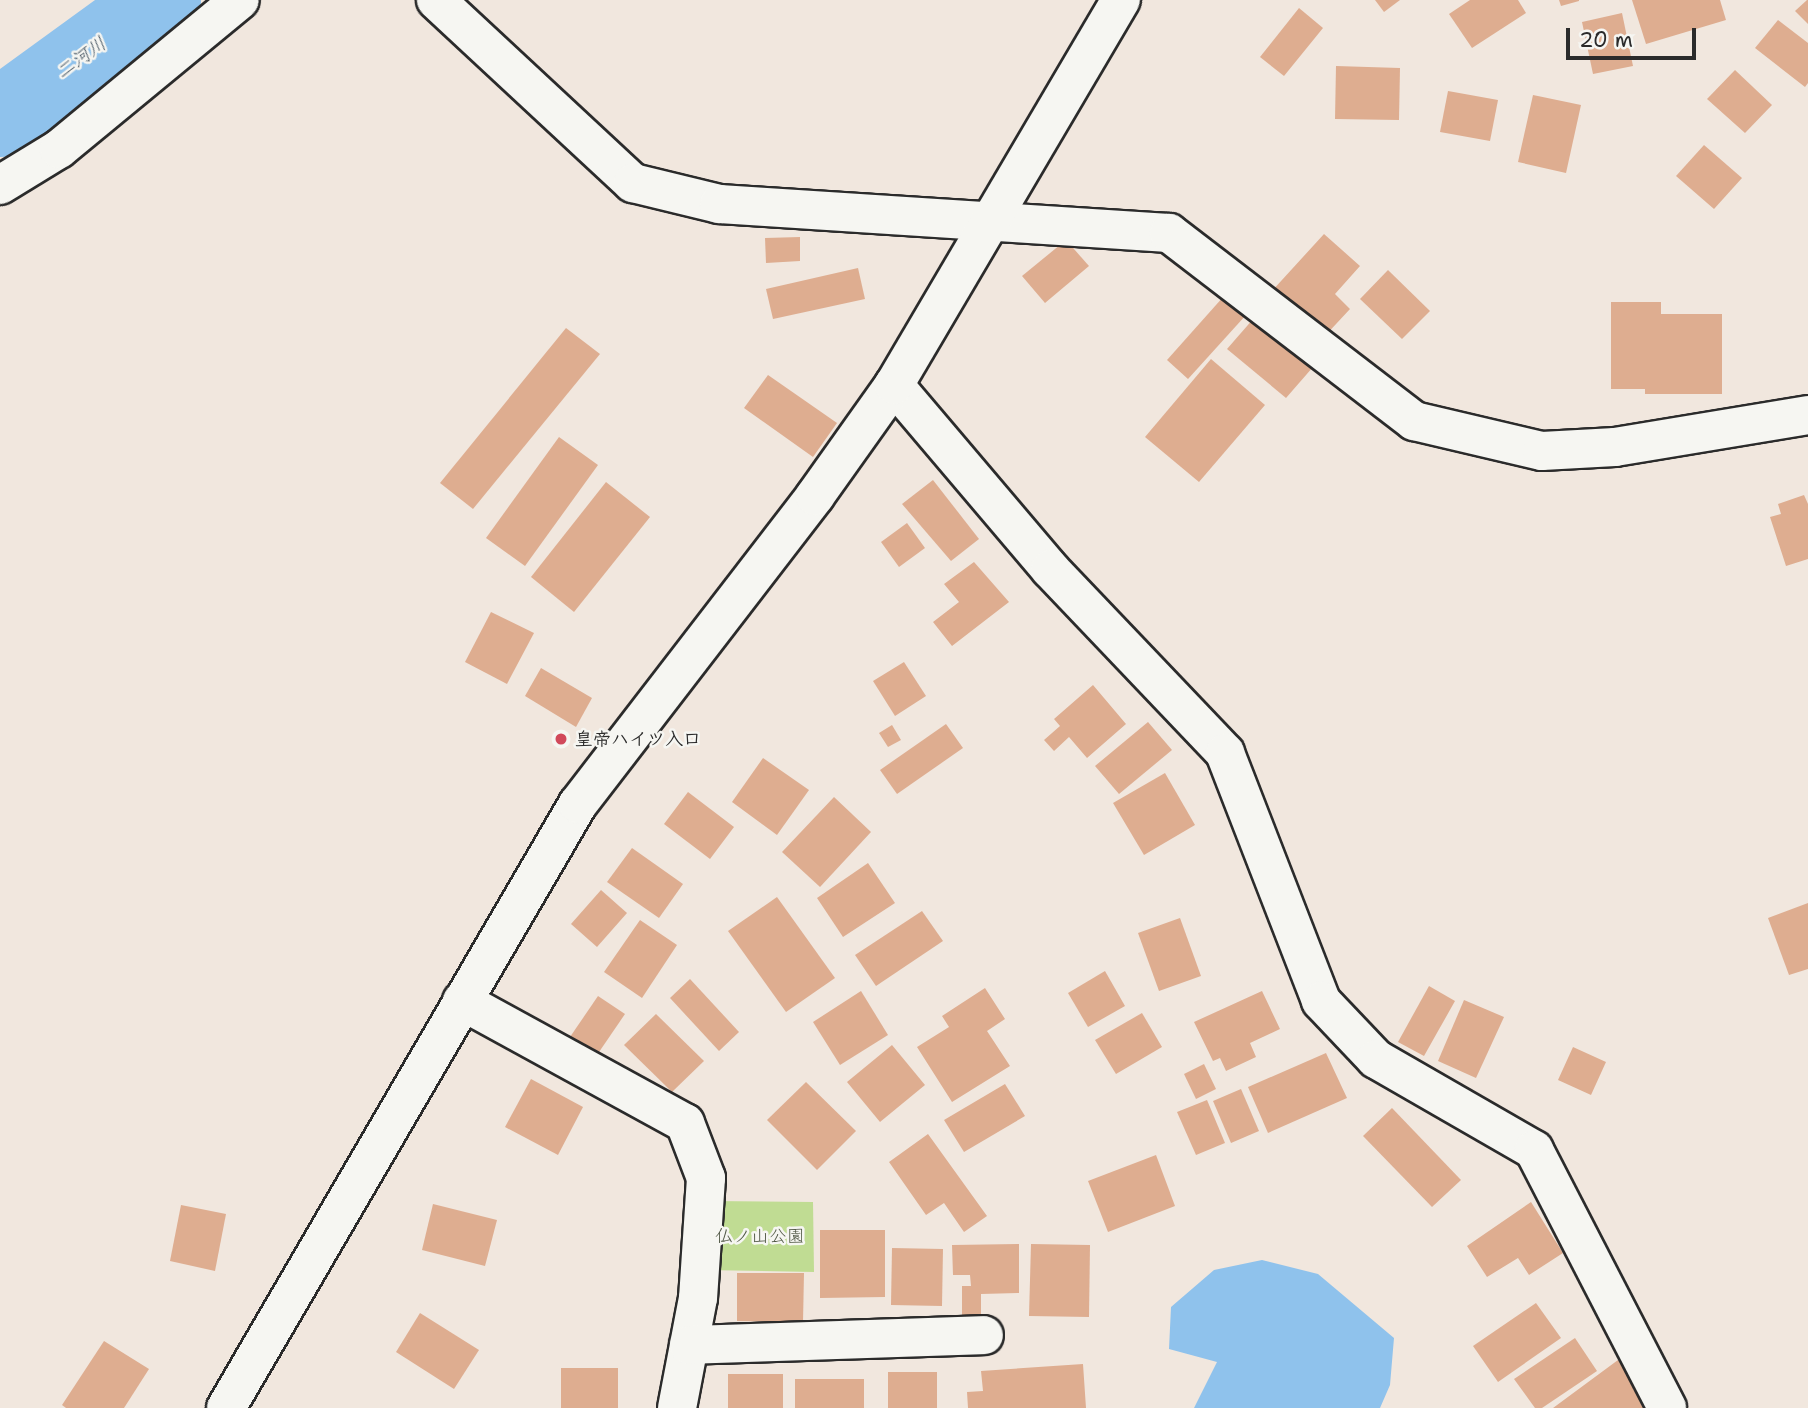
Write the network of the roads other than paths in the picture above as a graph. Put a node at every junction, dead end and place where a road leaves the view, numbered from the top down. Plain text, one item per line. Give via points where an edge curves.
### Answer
1 (240, 0) edge
2 (436, 0) edge
3 (1121, 0) edge
4 (0, 185) edge
5 (990, 224) junction
6 (894, 385) junction
7 (1808, 415) edge
8 (462, 1002) junction
9 (985, 1335) dead end
10 (689, 1345) junction
11 (226, 1408) edge
12 (677, 1408) edge
13 (1668, 1408) edge

1 - 4 street via 59,149
2 - 5 street via 633,183 719,204
3 - 5 street
5 - 6 street
5 - 7 street via 1169,233 1414,421 1542,451 1615,447
6 - 8 street via 815,496 578,804
6 - 13 street via 1050,569 1225,753 1321,1001 1376,1059 1534,1150
8 - 10 street via 685,1123 706,1178 698,1298
8 - 11 street
9 - 10 street
10 - 12 street

